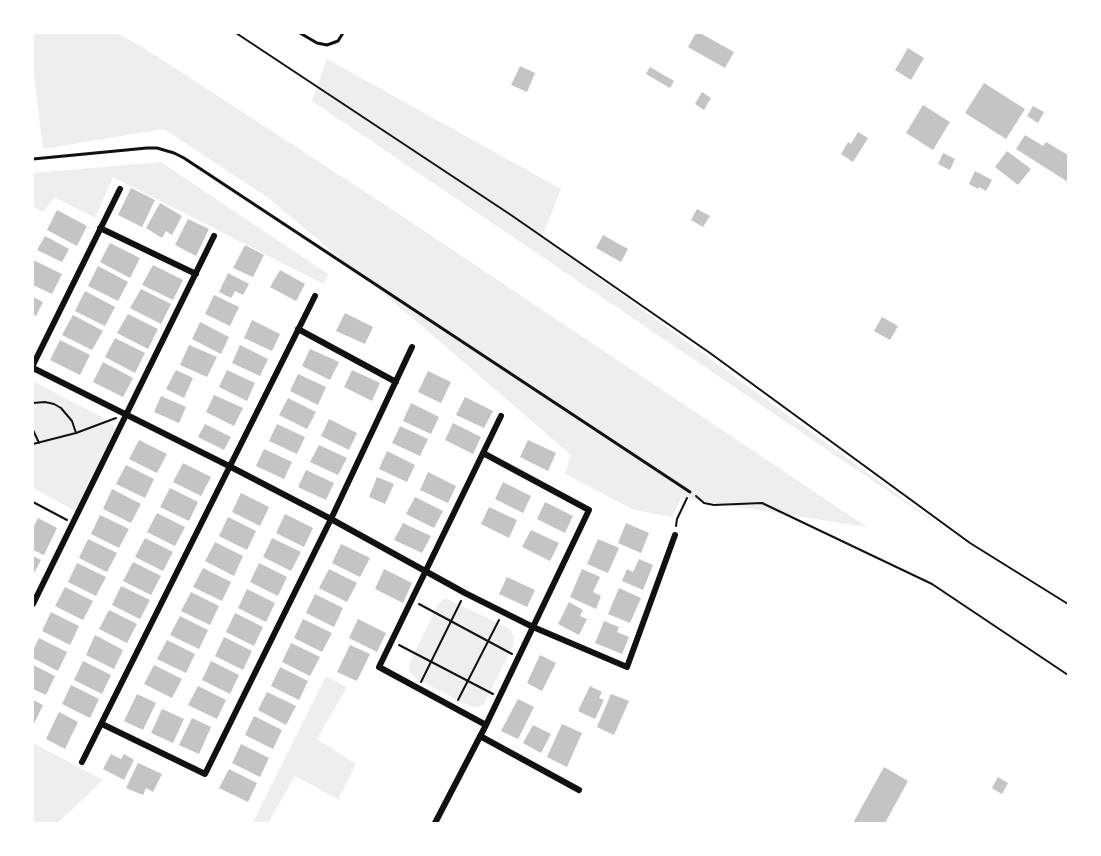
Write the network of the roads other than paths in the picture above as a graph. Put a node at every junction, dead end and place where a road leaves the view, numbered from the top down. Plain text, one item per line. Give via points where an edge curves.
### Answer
1 (300, 33) edge
2 (343, 33) edge
3 (33, 159) edge
4 (120, 189) dead end
5 (100, 228) junction
6 (214, 236) dead end
7 (196, 274) junction
8 (315, 296) dead end
9 (298, 329) junction
10 (412, 347) dead end
11 (33, 366) edge
12 (396, 382) junction
13 (126, 414) junction
14 (501, 416) dead end
15 (483, 453) junction
16 (229, 466) junction
17 (690, 492) road end
18 (331, 519) junction
19 (675, 535) road end
20 (425, 571) junction
21 (33, 604) edge
22 (533, 627) junction
23 (102, 724) junction
24 (486, 725) junction
25 (480, 736) junction
26 (82, 762) dead end
27 (579, 790) dead end
28 (435, 823) edge

1 - 2 lane via 327,45 338,41
3 - 17 lane via 147,148 184,158
4 - 5 street
5 - 7 street
5 - 11 street
6 - 7 street
7 - 13 street
8 - 9 street
9 - 12 street
9 - 16 street
10 - 12 street
11 - 13 street
12 - 18 street
13 - 16 street
13 - 21 street
14 - 15 street
15 - 20 street
15 - 22 street via 589,510
16 - 18 street
16 - 23 street
18 - 20 street
18 - 23 street via 205,774
19 - 22 street via 627,667
20 - 22 street
20 - 24 street via 379,666
22 - 24 street
23 - 26 street
24 - 25 street
25 - 27 street
25 - 28 street

